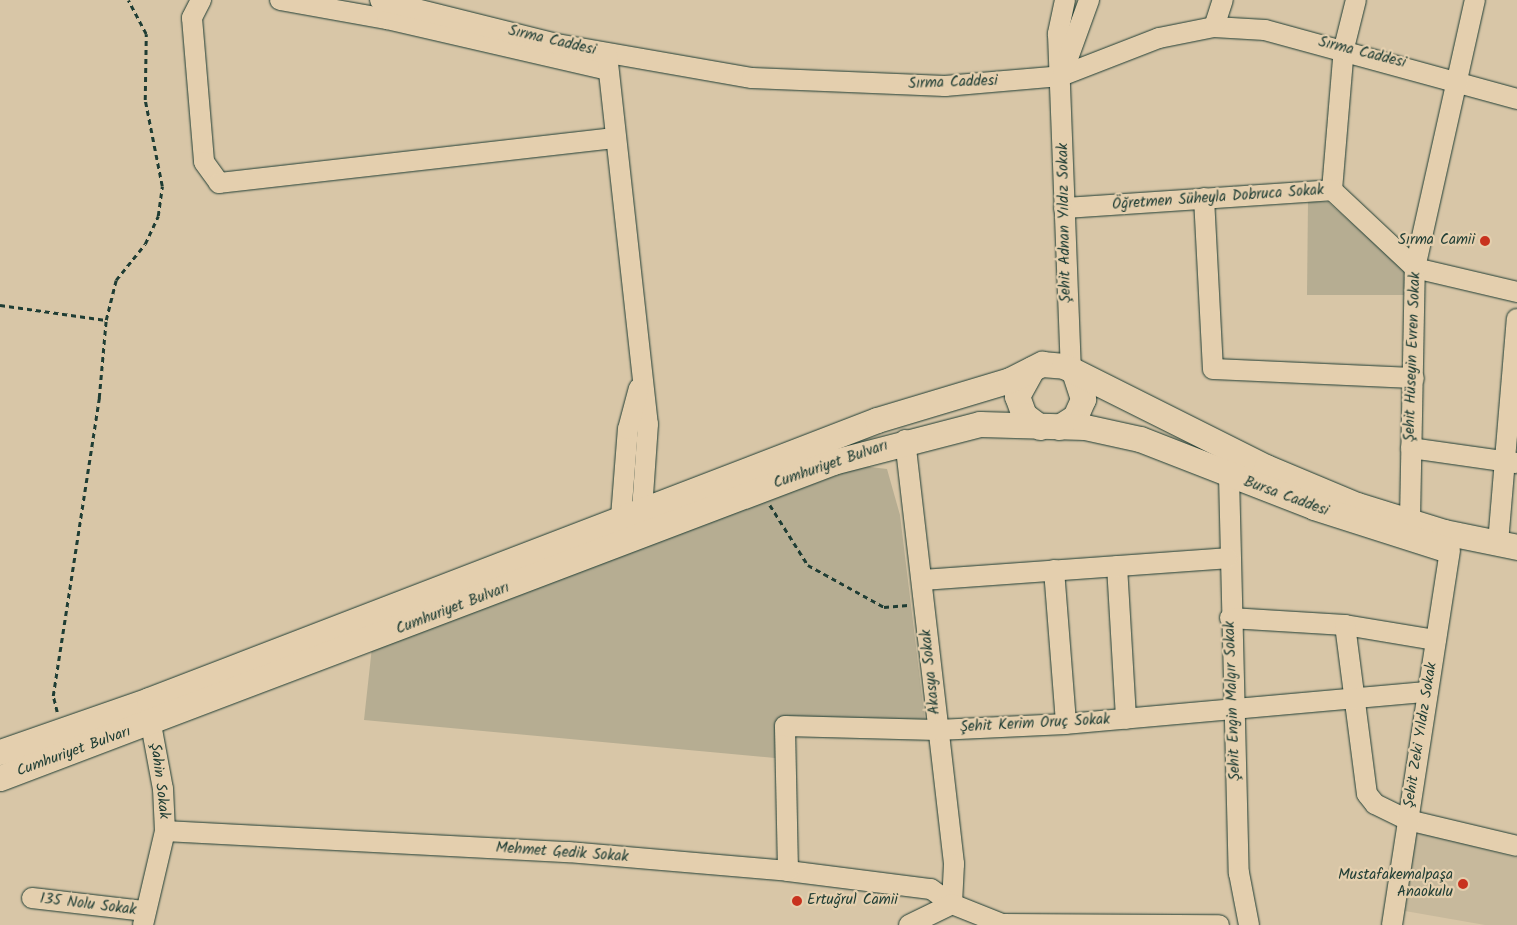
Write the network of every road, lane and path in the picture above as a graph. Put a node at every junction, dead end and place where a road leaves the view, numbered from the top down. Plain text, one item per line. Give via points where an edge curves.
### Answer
1 (128, 0) edge
2 (202, 0) edge
3 (280, 0) edge
4 (380, 0) edge
5 (1065, 0) edge
6 (1089, 0) edge
7 (1223, 0) edge
8 (1356, 0) edge
9 (1476, 0) edge
10 (1214, 27) junction
11 (1344, 48) junction
12 (607, 62) junction
13 (1061, 76) junction
14 (1455, 78) junction
15 (1517, 98) edge
16 (615, 138) junction
17 (1332, 190) junction
18 (1204, 198) junction
19 (1064, 208) junction
20 (1415, 268) junction
21 (1517, 292) edge
22 (0, 305) edge
23 (1517, 319) edge
24 (106, 320) junction
25 (1032, 369) junction
26 (1072, 372) junction
27 (1414, 378) junction
28 (877, 420) joint
29 (1049, 427) junction
30 (906, 440) junction
31 (1411, 448) junction
32 (1511, 463) edge
33 (1228, 476) junction
34 (764, 489) junction
35 (631, 513) junction
36 (1410, 520) junction
37 (1508, 545) edge
38 (1450, 550) junction
39 (1227, 558) junction
40 (1517, 563) edge
41 (1117, 566) junction
42 (1054, 570) junction
43 (922, 580) junction
44 (924, 604) junction
45 (1230, 618) junction
46 (1344, 625) junction
47 (1436, 640) junction
48 (1428, 692) junction
49 (1355, 700) junction
50 (1233, 712) junction
51 (1126, 719) junction
52 (151, 724) junction
53 (1066, 724) junction
54 (62, 730) junction
55 (937, 730) junction
56 (0, 752) edge
57 (0, 778) edge
58 (1408, 820) junction
59 (165, 831) junction
60 (1517, 846) edge
61 (788, 870) junction
62 (32, 898) dead end
63 (952, 904) junction
64 (144, 918) edge
65 (1137, 923) edge
66 (910, 925) edge
67 (1219, 925) edge
68 (1249, 925) edge
69 (1392, 925) edge

1 - 24 path via 146,34 145,100 162,186 158,216 145,244 116,280
2 - 16 street via 192,18 204,162 219,183
3 - 12 street
4 - 12 street, Sırma Caddesi
5 - 13 street, Şehit Adnan Yıldız Sokak via 1058,34
6 - 13 street
7 - 10 street
8 - 11 street
9 - 14 street, Şehit Hüseyin Evren Sokak
10 - 11 street, Sırma Caddesi via 1265,30
10 - 13 street, Sırma Caddesi via 1159,38
11 - 14 street, Sırma Caddesi
11 - 17 street
12 - 13 street, Sırma Caddesi via 752,78 945,86
12 - 16 street
13 - 19 street, Şehit Adnan Yıldız Sokak
14 - 15 street, Sırma Caddesi
14 - 20 street, Şehit Hüseyin Evren Sokak
16 - 35 street via 648,424
17 - 18 street, Öğretmen Süheyla Dobruca Sokak
17 - 20 street, Öğretmen Süheyla Dobruca Sokak
18 - 19 street, Öğretmen Süheyla Dobruca Sokak
18 - 27 street via 1212,369
19 - 26 street, Şehit Adnan Yıldız Sokak
20 - 21 street, Öğretmen Süheyla Dobruca Sokak
20 - 27 street, Şehit Hüseyin Evren Sokak
22 - 24 path
23 - 32 street
24 - 54 path via 99,398 53,696
25 - 26 main road, Bursa Caddesi via 1054,363
25 - 28 main road, Bursa Caddesi via 1010,380
25 - 29 main road via 1024,376 1018,396 1024,415
26 - 29 main road via 1083,399 1075,417
26 - 36 main road, Bursa Caddesi via 1266,468 1357,505
27 - 31 street, Şehit Hüseyin Evren Sokak
28 - 35 main road, Cumhuriyet Bulvarı
29 - 30 main road, Bursa Caddesi via 980,424
29 - 33 main road, Bursa Caddesi via 1085,428 1140,439
30 - 34 main road, Cumhuriyet Bulvarı
30 - 43 street, Akasya Sokak
31 - 32 street
31 - 36 street, Şehit Hüseyin Evren Sokak
32 - 37 street
33 - 38 main road, Bursa Caddesi
33 - 39 street, Şehit Engin Malgır Sokak
34 - 44 path via 774,516 808,565 884,606
34 - 52 main road, Cumhuriyet Bulvarı
35 - 54 main road, Cumhuriyet Bulvarı
36 - 37 main road, Bursa Caddesi
38 - 40 main road, Bursa Caddesi
38 - 47 street, Şehit Zeki Yıldız Sokak
39 - 41 street
39 - 45 street, Şehit Engin Malgır Sokak
41 - 42 street
41 - 51 street
42 - 43 street
42 - 53 street
43 - 44 street, Akasya Sokak
44 - 55 street, Akasya Sokak
45 - 46 street, Şehit Zeki Yıldız Sokak
45 - 50 street, Şehit Engin Malgır Sokak
46 - 47 street, Şehit Zeki Yıldız Sokak
46 - 49 street, Şehit Zeki Yıldız Sokak
47 - 48 street, Şehit Zeki Yıldız Sokak
48 - 49 street, Şehit Kerim Oruç Sokak
48 - 58 street, Şehit Zeki Yıldız Sokak
49 - 50 street, Şehit Kerim Oruç Sokak
49 - 58 street, Şehit Zeki Yıldız Sokak via 1367,794 1375,804
50 - 51 street, Şehit Kerim Oruç Sokak
50 - 68 street, Şehit Engin Malgır Sokak via 1239,874
51 - 53 street, Şehit Kerim Oruç Sokak
52 - 57 main road, Cumhuriyet Bulvarı
52 - 59 street, Şahin Sokak via 163,789
53 - 55 street, Şehit Kerim Oruç Sokak
54 - 56 main road, Cumhuriyet Bulvarı
55 - 61 street, Şehit Kerim Oruç Sokak via 785,726
55 - 63 street, Akasya Sokak via 954,864
58 - 60 street
58 - 69 street
59 - 61 street, Mehmet Gedik Sokak via 568,852
59 - 64 street, Şahin Sokak
61 - 63 street, Mehmet Gedik Sokak via 931,889
62 - 64 street, 135 Nolu Sokak
63 - 65 street, Mehmet Gedik Sokak via 1002,924
63 - 66 street
65 - 67 street, Mehmet Gedik Sokak

